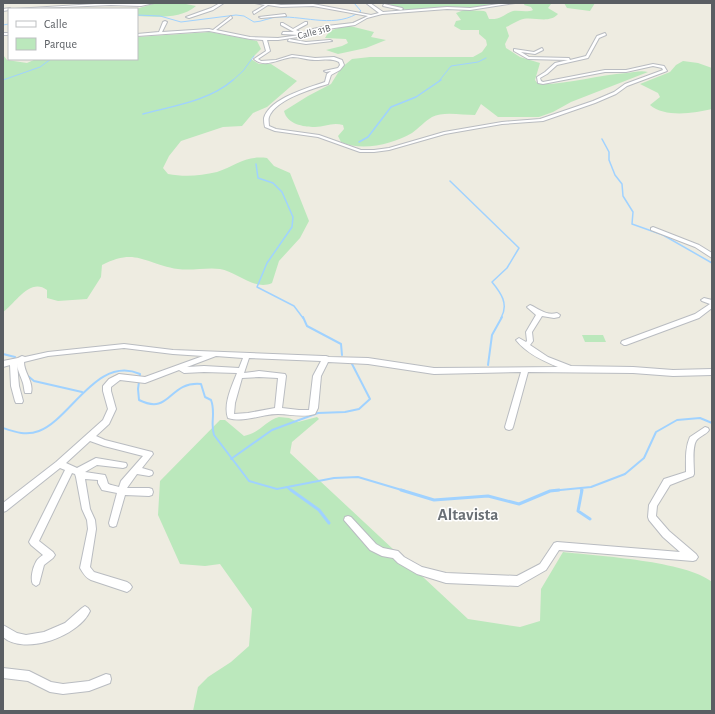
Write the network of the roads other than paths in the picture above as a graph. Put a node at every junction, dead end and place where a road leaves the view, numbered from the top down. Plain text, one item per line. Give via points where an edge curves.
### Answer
1 (126, 3) edge
2 (152, 3) edge
3 (222, 3) edge
4 (257, 3) edge
5 (306, 3) edge
6 (368, 3) edge
7 (513, 3) edge
8 (139, 4) edge
9 (263, 4) edge
10 (268, 4) junction
11 (313, 5) junction
12 (384, 5) dead end
13 (281, 6) junction
14 (36, 8) edge
15 (325, 8) junction
16 (331, 9) junction
17 (249, 11) dead end
18 (316, 11) dead end
19 (407, 11) junction
20 (392, 12) junction
21 (254, 13) dead end
22 (382, 13) junction
23 (324, 14) dead end
24 (284, 15) dead end
25 (371, 15) junction
26 (188, 17) dead end
27 (231, 18) dead end
28 (398, 18) dead end
29 (165, 22) dead end
30 (306, 23) dead end
31 (282, 24) dead end
32 (293, 30) junction
33 (213, 31) junction
34 (160, 33) junction
35 (283, 33) dead end
36 (298, 33) junction
37 (605, 34) dead end
38 (138, 35) edge
39 (305, 35) junction
40 (265, 39) junction
41 (282, 39) junction
42 (330, 41) dead end
43 (542, 49) dead end
44 (579, 60) junction
45 (336, 70) junction
46 (326, 71) dead end
47 (654, 229) dead end
48 (712, 256) edge
49 (704, 300) dead end
50 (712, 302) edge
51 (712, 306) edge
52 (530, 307) dead end
53 (540, 314) junction
54 (557, 315) dead end
55 (519, 340) dead end
56 (624, 342) dead end
57 (526, 346) junction
58 (216, 353) junction
59 (247, 355) junction
60 (22, 358) junction
61 (326, 358) junction
62 (13, 360) junction
63 (3, 364) edge
64 (180, 367) junction
65 (572, 369) junction
66 (525, 370) junction
67 (712, 372) edge
68 (241, 373) junction
69 (28, 391) dead end
70 (19, 401) dead end
71 (278, 411) junction
72 (509, 427) dead end
73 (705, 430) dead end
74 (90, 437) junction
75 (60, 464) junction
76 (123, 465) dead end
77 (136, 470) junction
78 (76, 472) junction
79 (149, 473) dead end
80 (122, 491) junction
81 (149, 492) dead end
82 (3, 508) edge
83 (348, 520) dead end
84 (113, 523) dead end
85 (36, 581) dead end
86 (127, 587) dead end
87 (85, 611) dead end
88 (3, 630) edge
89 (3, 673) edge
90 (106, 679) dead end

1 - 8 street
2 - 8 street
3 - 26 street
4 - 9 street
5 - 11 street
6 - 22 street
7 - 19 street, Calle 31B via 475,9
8 - 14 street
9 - 10 street
9 - 17 street
10 - 13 street
10 - 21 street
11 - 13 street
11 - 15 street
12 - 19 street
13 - 24 street via 261,17
15 - 16 street
15 - 18 street
16 - 23 street
16 - 25 street
19 - 20 street, Calle 31B
20 - 22 street, Calle 31B
20 - 28 street
22 - 25 street, Calle 31B
25 - 39 street, Calle 31B via 354,24 316,29
27 - 33 street
29 - 34 street
30 - 32 street
31 - 32 street
32 - 36 street
33 - 34 street
33 - 40 street
34 - 38 street
35 - 36 street
36 - 39 street
37 - 44 street via 598,37 587,57
39 - 41 street, Calle 31B
40 - 41 street via 273,39 276,36
40 - 45 street via 268,51 256,59 260,62 276,61 290,56 334,58 342,63
41 - 42 street via 306,43
43 - 44 street via 535,53 515,50 528,58
44 - 45 street via 556,64 538,78 538,81 543,83 605,71 626,72 653,65 664,67 665,71 626,84 615,93 594,102 541,120 502,123 444,133 389,149 360,151 319,136 267,127 267,116 276,107 291,96 327,83 330,74
45 - 46 street
47 - 48 street via 697,246
49 - 50 street
51 - 56 street via 697,316
52 - 53 street
53 - 54 street
53 - 57 street via 531,328 530,341
55 - 57 street
57 - 65 street via 546,359
58 - 59 street
58 - 60 street via 173,352 124,346
58 - 64 street
59 - 61 street
59 - 68 street
60 - 62 street
60 - 69 street via 20,363 22,372 29,382
61 - 66 street via 368,361 434,371
61 - 71 street via 317,376 312,412
62 - 63 street
62 - 70 street
64 - 68 street via 184,370 230,369
64 - 74 street via 145,380 119,378 112,381 107,386 112,409 110,416
65 - 66 street
65 - 67 street
66 - 72 street
68 - 71 street via 282,376
68 - 71 street via 229,412 231,416 249,417
73 - 83 street via 693,439 690,449 690,474 667,482 653,505 652,517 666,534 693,556 557,546 543,567 518,581 446,578 420,571 395,554 382,552 373,547
74 - 75 street
74 - 77 street via 149,454
75 - 78 street
75 - 82 street
76 - 78 street via 96,460
77 - 79 street
77 - 80 street via 126,481
78 - 80 street via 102,477 105,487
78 - 85 street via 34,542 50,555 40,563
78 - 86 street via 92,529 85,568 91,576
80 - 81 street
80 - 84 street
87 - 88 street via 70,626 38,638 20,640 7,636
89 - 90 street via 29,676 50,687 63,689 89,686

